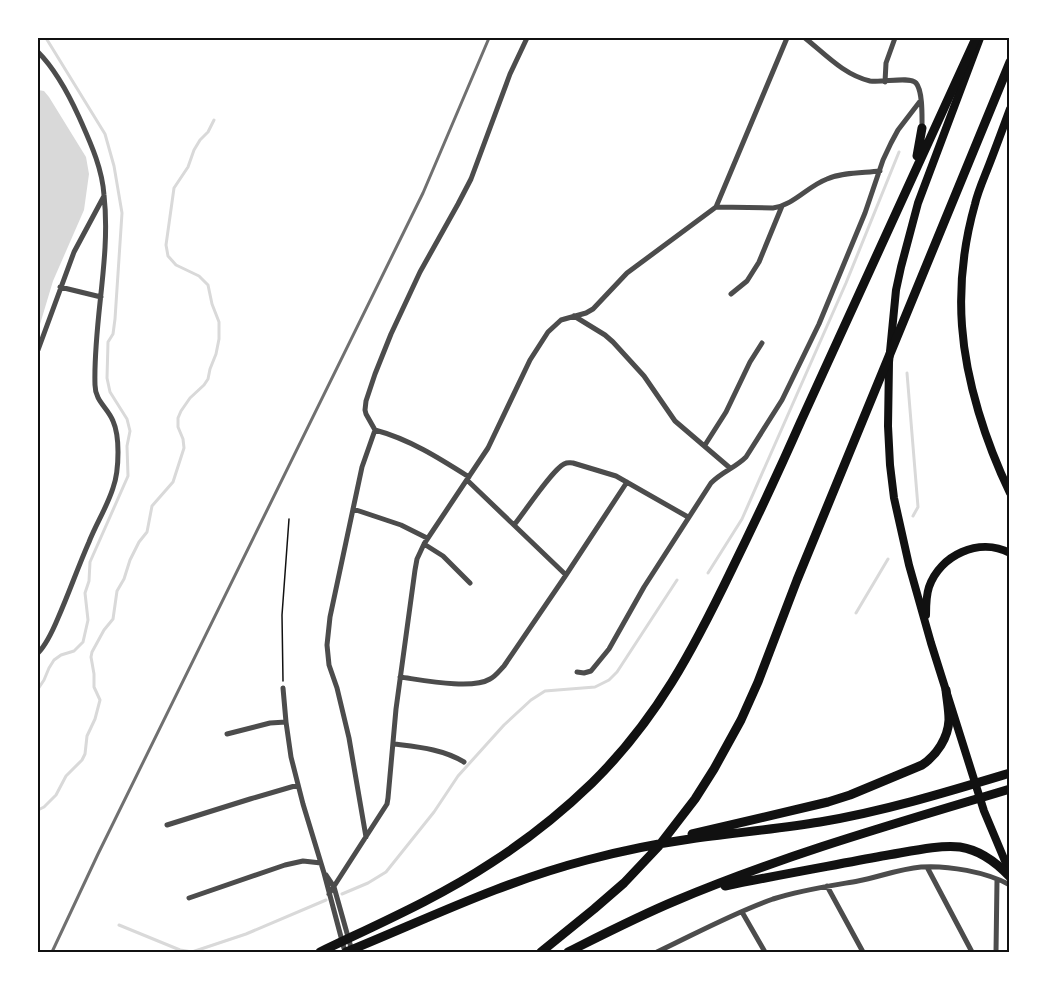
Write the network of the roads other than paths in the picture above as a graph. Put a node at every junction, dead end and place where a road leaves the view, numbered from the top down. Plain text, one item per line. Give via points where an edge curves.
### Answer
1 (527, 38) edge
2 (787, 38) edge
3 (805, 38) edge
4 (895, 38) edge
5 (978, 38) edge
6 (38, 52) edge
7 (1010, 62) edge
8 (885, 82) junction
9 (921, 100) junction
10 (1010, 109) edge
11 (922, 128) joint
12 (880, 171) junction
13 (911, 177) junction
14 (104, 194) junction
15 (782, 206) junction
16 (716, 207) junction
17 (60, 287) junction
18 (731, 294) dead end
19 (101, 297) junction
20 (573, 316) junction
21 (762, 343) dead end
22 (38, 350) edge
23 (375, 430) junction
24 (705, 445) junction
25 (730, 468) junction
26 (468, 479) junction
27 (627, 482) junction
28 (1010, 493) edge
29 (353, 509) junction
30 (688, 517) junction
31 (514, 525) junction
32 (425, 541) junction
33 (1010, 554) edge
34 (566, 575) junction
35 (470, 583) dead end
36 (926, 625) junction
37 (38, 653) edge
38 (577, 672) dead end
39 (400, 677) junction
40 (283, 687) road end
41 (946, 690) junction
42 (286, 722) junction
43 (227, 734) dead end
44 (394, 744) junction
45 (464, 762) dead end
46 (1010, 773) edge
47 (298, 785) junction
48 (1010, 789) edge
49 (167, 825) dead end
50 (366, 837) junction
51 (647, 846) junction
52 (321, 863) junction
53 (927, 867) junction
54 (324, 873) junction
55 (1010, 875) edge
56 (997, 879) junction
57 (1010, 885) edge
58 (827, 886) junction
59 (334, 887) junction
60 (696, 892) junction
61 (329, 894) junction
62 (189, 898) dead end
63 (742, 912) junction
64 (356, 950) edge
65 (665, 951) edge
66 (320, 952) edge
67 (346, 952) edge
68 (541, 952) edge
69 (568, 952) edge
70 (657, 952) edge
71 (765, 952) edge
72 (863, 952) edge
73 (972, 952) edge
74 (996, 952) edge

1 - 23 street via 471,179 420,272 375,374 365,410
2 - 16 street
3 - 8 street via 851,74
4 - 8 street via 886,63
5 - 13 highway
5 - 36 main road via 911,225 891,333 890,465 909,565
6 - 14 street via 75,108 94,152
7 - 68 highway via 749,703 714,769 676,826 644,863
8 - 9 street via 911,79 918,86
9 - 11 street
9 - 12 street via 898,130
10 - 28 main road via 971,219 962,308 973,390 983,427
11 - 13 highway
12 - 15 street via 827,179
12 - 25 street via 819,324 782,400 752,451
13 - 66 highway via 745,544 695,645 660,703 616,758 541,828 468,877
14 - 17 street
14 - 19 street
15 - 16 street
15 - 18 street via 759,262 747,281
16 - 20 street via 627,273 593,309
17 - 19 street
17 - 22 street
19 - 37 street via 95,387 99,402 113,419 118,451 116,477 69,594
20 - 24 street via 605,335 622,351 675,420
20 - 26 street via 561,320 544,338
21 - 24 street
23 - 26 street via 416,445
23 - 29 street
24 - 25 street
25 - 30 street via 711,483
26 - 31 street
26 - 32 street
27 - 30 street
27 - 31 street via 567,463
27 - 34 street
29 - 32 street via 401,525
29 - 50 street via 327,645 350,738
30 - 38 street via 609,649 591,670
31 - 34 street
32 - 35 street
32 - 39 street via 417,558
33 - 36 main road via 975,548 947,561 928,589
34 - 39 street via 504,666 489,680 469,684
36 - 41 main road
39 - 44 street
40 - 42 street
41 - 51 highway via 946,734 935,754 922,765 828,802
41 - 55 main road
42 - 43 street
42 - 47 street
44 - 45 street via 434,750
44 - 50 street via 387,804
46 - 51 highway via 848,817
47 - 49 street
47 - 52 street
48 - 60 highway via 845,839
50 - 59 street
51 - 64 highway via 510,883
52 - 54 street
52 - 62 street via 285,865
53 - 56 street via 969,871
53 - 58 street
53 - 73 street
54 - 59 street
54 - 61 street
55 - 60 highway via 982,854 948,846
56 - 57 street
56 - 74 street
58 - 63 street
58 - 72 street
59 - 61 street
59 - 64 street
60 - 69 highway
61 - 67 street
63 - 65 street
63 - 71 street
64 - 67 highway
65 - 70 street

